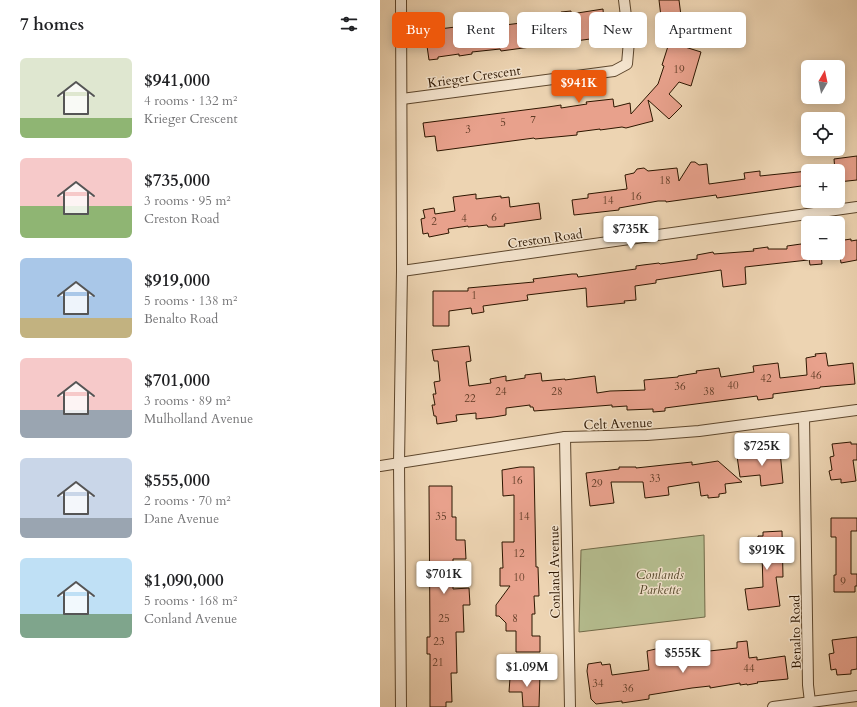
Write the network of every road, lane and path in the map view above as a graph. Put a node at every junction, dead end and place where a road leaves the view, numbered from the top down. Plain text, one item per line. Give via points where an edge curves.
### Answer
1 (401, 0) edge
2 (624, 0) edge
3 (402, 99) junction
4 (857, 207) edge
5 (402, 271) junction
6 (857, 410) edge
7 (804, 417) junction
8 (565, 437) junction
9 (399, 464) junction
10 (380, 466) edge
11 (857, 696) edge
12 (810, 702) junction
13 (401, 707) edge
14 (570, 707) edge
15 (773, 707) edge

1 - 3 street
2 - 3 street, Krieger Crescent via 629,41 627,64 614,71
3 - 5 street
4 - 5 street, Creston Road
5 - 9 street
6 - 7 street, Celt Avenue
7 - 8 street, Celt Avenue via 654,434
7 - 12 street, Benalto Road
8 - 9 street, Celt Avenue
8 - 14 street, Conland Avenue
9 - 10 street, Celt Avenue
9 - 13 street
11 - 12 street
12 - 15 street

